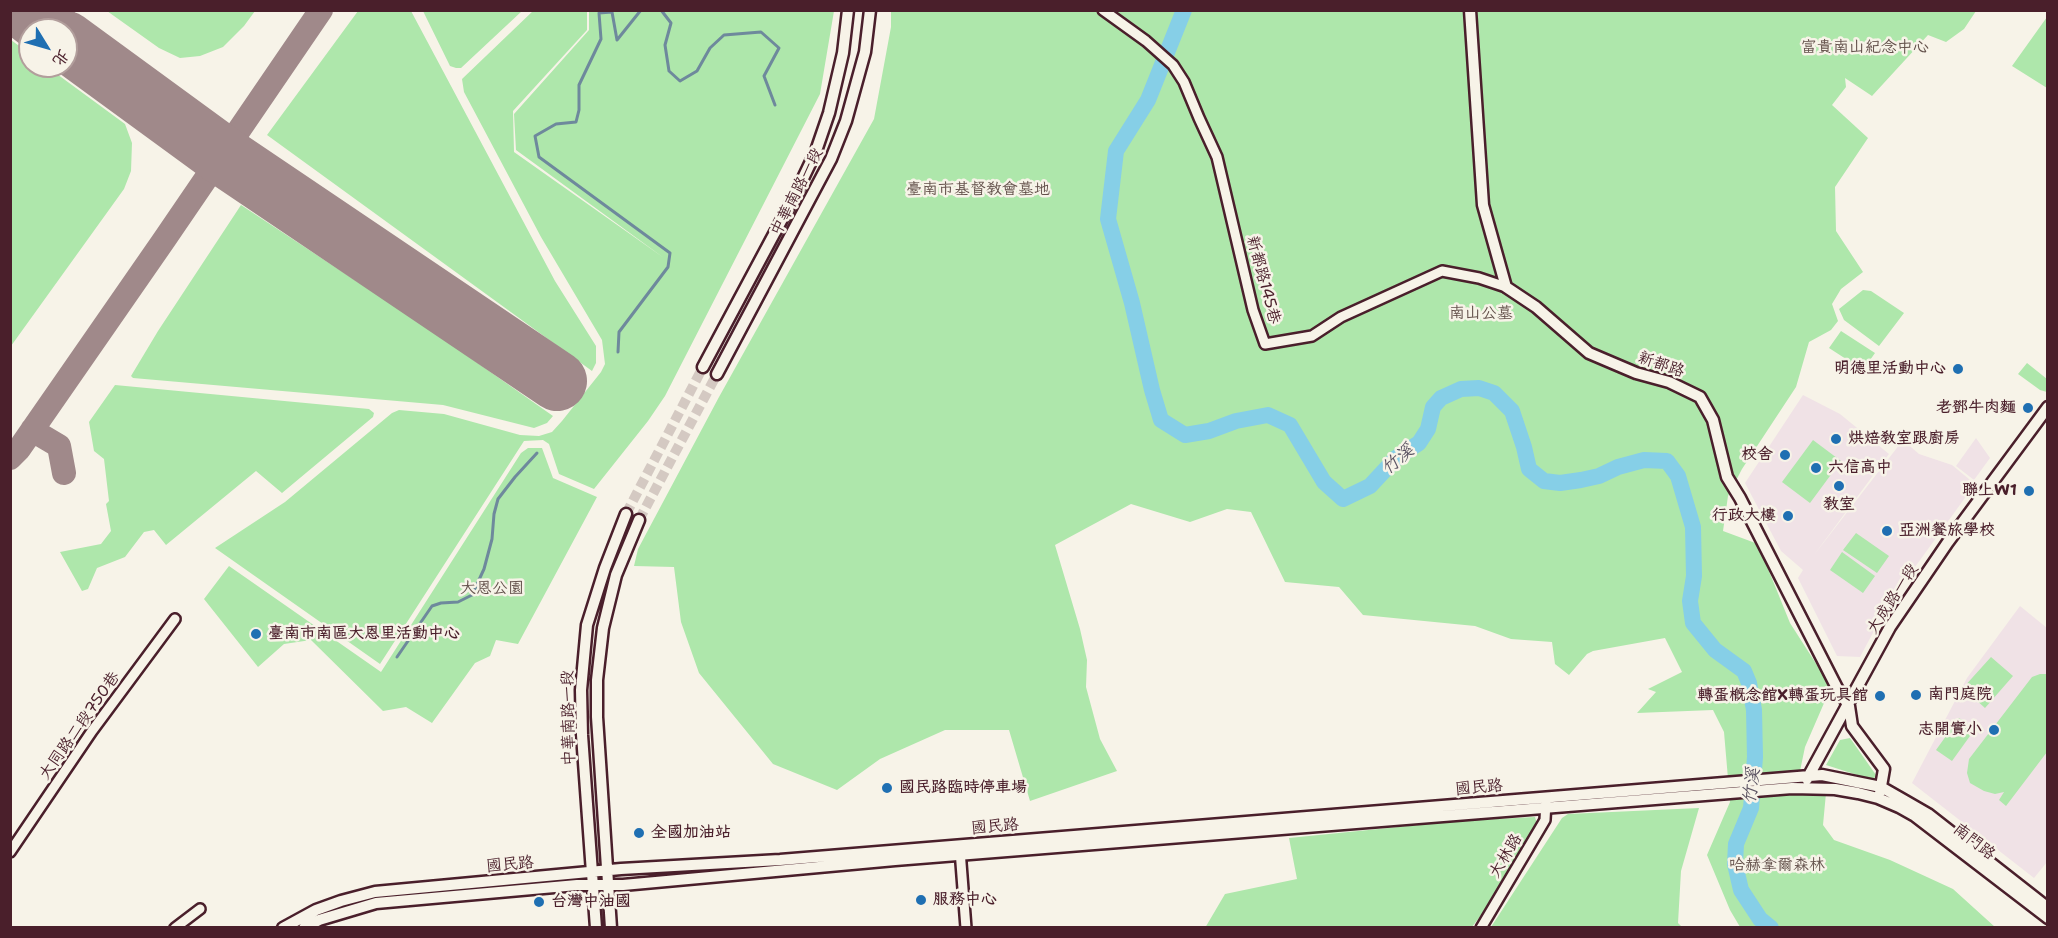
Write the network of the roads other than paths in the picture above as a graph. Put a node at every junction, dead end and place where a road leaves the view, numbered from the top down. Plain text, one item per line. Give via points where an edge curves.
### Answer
1 (848, 10) edge
2 (870, 10) edge
3 (1103, 10) edge
4 (1470, 10) edge
5 (1506, 287) junction
6 (703, 368) tunnel mouth
7 (717, 374) tunnel mouth
8 (2048, 407) edge
9 (626, 514) tunnel mouth
10 (639, 520) tunnel mouth
11 (175, 619) dead end
12 (1849, 706) junction
13 (1809, 775) junction
14 (1788, 783) junction
15 (1881, 787) junction
16 (1801, 788) junction
17 (1878, 798) junction
18 (1546, 803) junction
19 (960, 850) junction
20 (10, 852) edge
21 (607, 870) junction
22 (592, 872) junction
23 (607, 884) junction
24 (593, 885) junction
25 (2048, 908) edge
26 (200, 909) dead end
27 (2048, 918) edge
28 (176, 927) edge
29 (283, 927) edge
30 (304, 927) edge
31 (596, 927) edge
32 (611, 927) edge
33 (966, 927) edge
34 (1480, 927) edge

1 - 6 street, 中華南路一段 via 829,113 816,151
2 - 7 street, 中華南路一段 via 865,52 831,159
3 - 5 street, 新都路145巷 via 1173,64 1184,82 1217,157 1253,310 1265,344 1312,336 1341,317 1442,271
4 - 5 street via 1483,205
5 - 12 street, 新都路 via 1536,307 1589,353 1700,397 1713,420 1727,477
8 - 12 street, 大成路一段 via 1890,627
9 - 22 street, 中華南路一段 via 587,624 581,690
10 - 21 street, 中華南路一段 via 616,575 603,628 597,680
11 - 20 street, 大同路二段750巷
12 - 13 street, 大成路一段
12 - 15 street, 新都路 via 1852,726 1884,770
13 - 14 street
13 - 15 street
13 - 16 street, 大成路一段
14 - 16 street
14 - 18 street, 國民路
15 - 17 street, 新都路
15 - 25 street, 南門路 via 1928,814
16 - 17 street via 1835,789
17 - 27 street, 南門路 via 1915,816
18 - 19 street, 國民路
18 - 34 street, 大林路 via 1545,820
19 - 21 street, 國民路
19 - 23 street, 國民路
19 - 33 street
21 - 22 street, 國民路
21 - 23 street, 中華南路一段
22 - 24 street, 中華南路一段
22 - 29 street, 國民路 via 375,892 316,910
23 - 24 street, 國民路
23 - 32 street, 中華南路一段
24 - 30 street, 國民路 via 376,903
24 - 31 street, 中華南路一段
26 - 28 street

